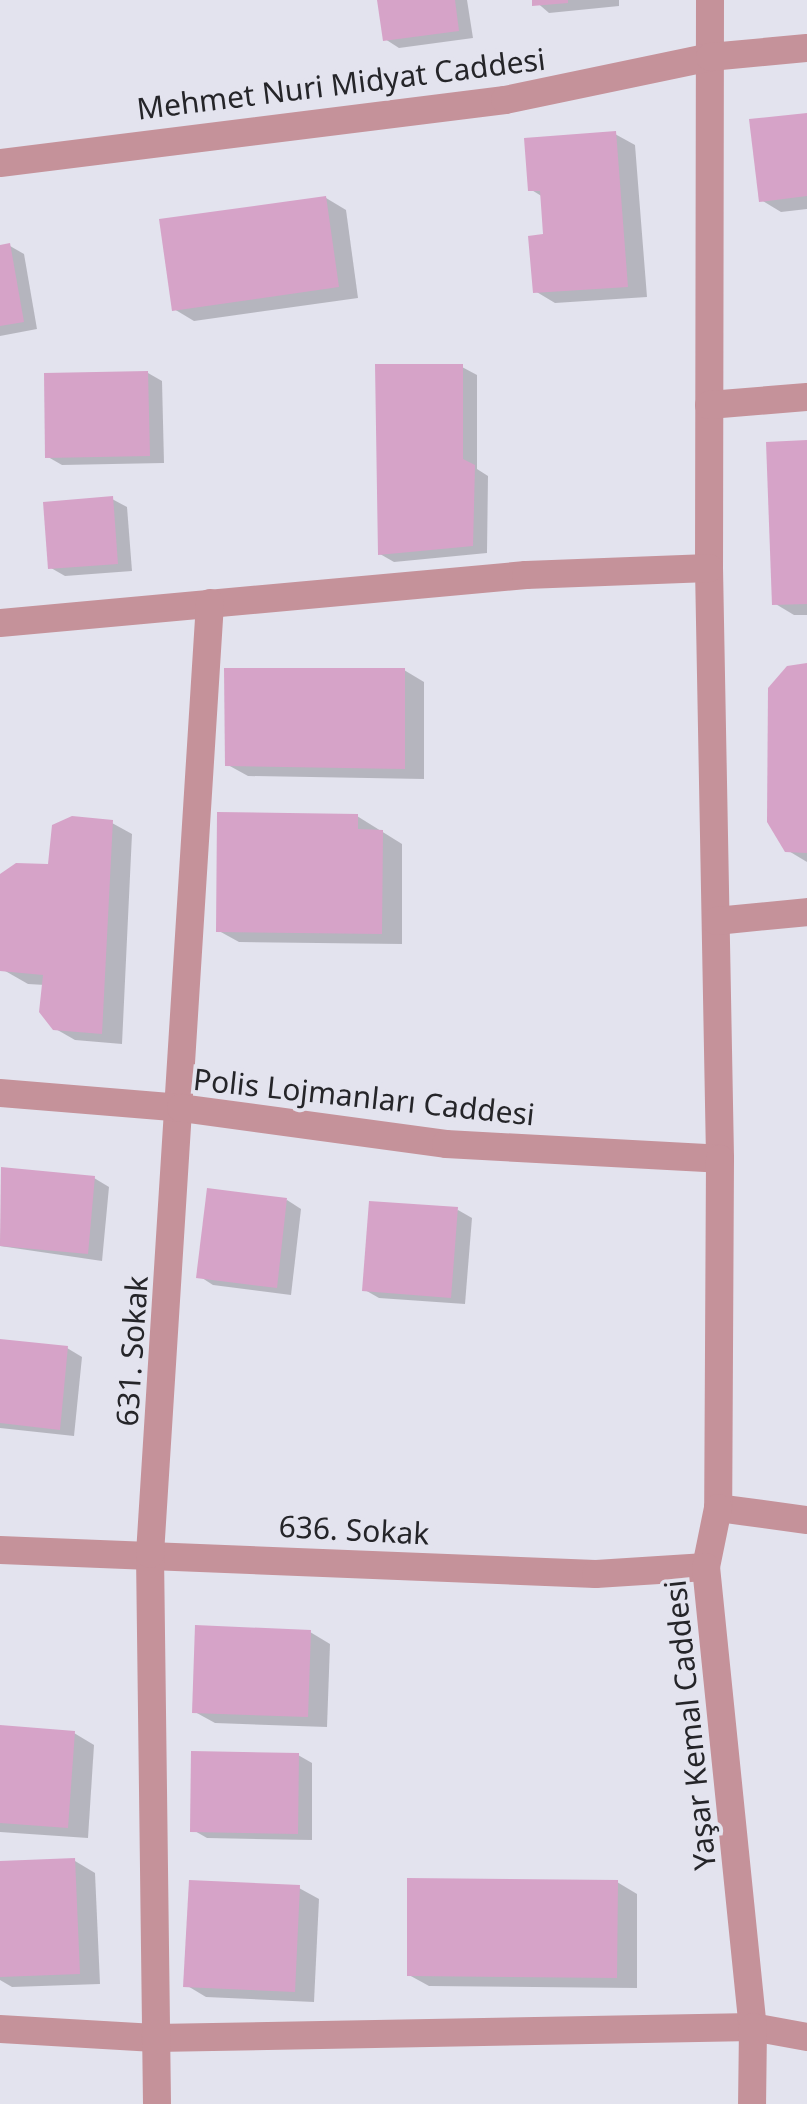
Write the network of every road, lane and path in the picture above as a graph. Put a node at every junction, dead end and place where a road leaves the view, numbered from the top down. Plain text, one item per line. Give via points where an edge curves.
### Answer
1 (710, 0) edge
2 (807, 48) edge
3 (710, 57) junction
4 (0, 163) edge
5 (807, 396) edge
6 (709, 405) junction
7 (709, 568) junction
8 (210, 603) junction
9 (0, 623) edge
10 (807, 912) edge
11 (716, 920) junction
12 (0, 1094) edge
13 (181, 1108) junction
14 (720, 1160) junction
15 (718, 1508) junction
16 (807, 1520) edge
17 (0, 1550) edge
18 (150, 1554) junction
19 (706, 1567) junction
20 (753, 2026) junction
21 (0, 2029) edge
22 (807, 2036) edge
23 (155, 2038) junction
24 (156, 2104) edge
25 (752, 2104) edge

1 - 3 street, Yaşar Kemal Caddesi
2 - 3 street, Mehmet Nuri Midyat Caddesi
3 - 4 street, Mehmet Nuri Midyat Caddesi via 506,100
3 - 6 street, Yaşar Kemal Caddesi
5 - 6 street
6 - 7 street, Yaşar Kemal Caddesi
7 - 8 street via 526,575
7 - 11 street, Yaşar Kemal Caddesi
8 - 9 street
8 - 13 street, 631. Sokak
10 - 11 street
11 - 14 street, Yaşar Kemal Caddesi
12 - 13 street, Polis Lojmanları Caddesi
13 - 14 street, Polis Lojmanları Caddesi via 446,1144
13 - 18 street, 631. Sokak
14 - 15 street, Yaşar Kemal Caddesi
15 - 16 street
15 - 19 street, Yaşar Kemal Caddesi
17 - 18 street, 636. Sokak
18 - 19 street, 636. Sokak via 596,1574
18 - 23 street, 631. Sokak
19 - 20 street, Yaşar Kemal Caddesi
20 - 22 street
20 - 23 street
20 - 25 street, Yaşar Kemal Caddesi
21 - 23 street
23 - 24 street, 631. Sokak

